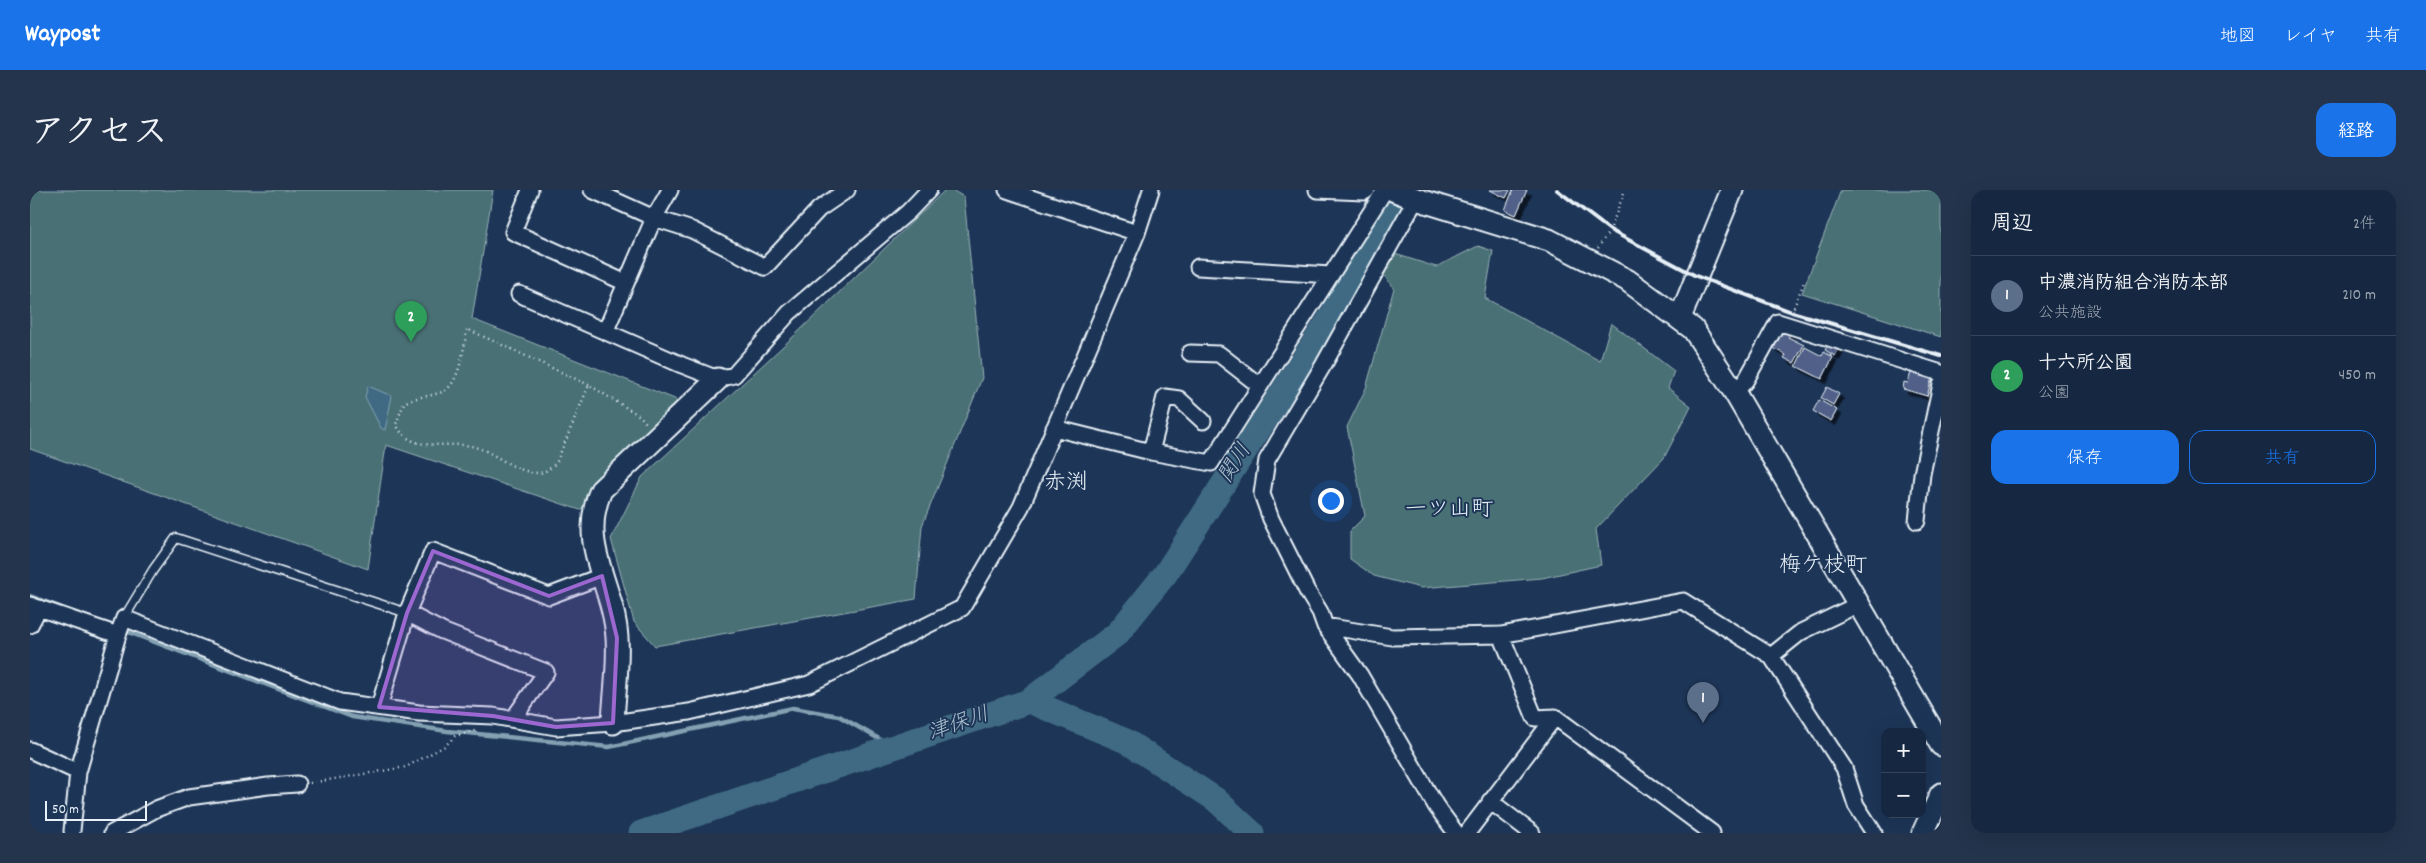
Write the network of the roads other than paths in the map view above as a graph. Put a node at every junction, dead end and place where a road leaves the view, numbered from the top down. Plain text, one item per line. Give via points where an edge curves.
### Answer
1 (530, 190) edge
2 (592, 190) edge
3 (670, 190) edge
4 (847, 190) edge
5 (929, 190) edge
6 (1007, 190) edge
7 (1151, 190) edge
8 (1316, 190) edge
9 (1367, 190) edge
10 (1385, 190) edge
11 (1393, 190) edge
12 (1732, 190) edge
13 (1416, 199) junction
14 (654, 218) junction
15 (1137, 233) junction
16 (1198, 267) dead end
17 (1331, 276) junction
18 (626, 283) junction
19 (519, 294) dead end
20 (1680, 318) junction
21 (606, 330) junction
22 (1190, 353) dead end
23 (1941, 373) edge
24 (718, 379) junction
25 (1941, 384) edge
26 (1260, 386) junction
27 (1735, 393) junction
28 (1204, 422) dead end
29 (1054, 428) junction
30 (1151, 452) junction
31 (1917, 521) dead end
32 (602, 576) junction
33 (1858, 604) junction
34 (35, 607) edge
35 (407, 613) junction
36 (124, 618) junction
37 (30, 625) edge
38 (1325, 626) junction
39 (118, 635) junction
40 (1501, 636) junction
41 (1771, 656) junction
42 (379, 708) junction
43 (1556, 717) junction
44 (513, 719) junction
45 (613, 723) junction
46 (1941, 745) edge
47 (30, 750) edge
48 (78, 772) junction
49 (297, 784) road end
50 (1941, 794) edge
51 (1490, 801) junction
52 (72, 831) dead end
53 (112, 833) edge
54 (1456, 833) edge
55 (1467, 833) edge
56 (1532, 833) edge
57 (1712, 833) edge
58 (1874, 833) edge
59 (1923, 833) edge

1 - 18 street via 513,232
2 - 14 street
3 - 14 street
4 - 14 street via 818,209 764,267 692,230
5 - 24 street via 908,212 789,313 734,375
6 - 15 street
7 - 15 street
8 - 9 street
10 - 17 street
11 - 13 street
12 - 20 street
13 - 20 street via 1549,240 1627,280
13 - 38 street via 1265,468 1262,494 1271,519
14 - 18 street
15 - 29 street
16 - 17 street
17 - 26 street
18 - 21 street
19 - 21 street via 565,316
20 - 27 street via 1693,330
21 - 24 street via 682,366
22 - 26 street via 1219,354
23 - 27 street via 1778,322 1746,380
24 - 32 street via 601,490 595,504 592,537
25 - 31 street via 1922,474
26 - 30 street via 1211,463
27 - 33 street
28 - 30 street via 1179,399 1165,397
29 - 30 street
29 - 45 street via 1021,507 962,608 810,684 689,712
32 - 35 street via 550,596 433,551
32 - 45 street via 617,638
33 - 41 street via 1801,632
33 - 46 street
34 - 37 street
34 - 39 street
35 - 36 lane via 176,538
35 - 42 street
35 - 44 street via 442,632 546,672
36 - 39 street
36 - 42 street via 340,702
38 - 40 street via 1392,637
38 - 54 street via 1360,675 1436,806
39 - 48 street
40 - 41 street via 1683,601
40 - 43 street via 1535,718
41 - 58 street via 1844,768 1856,805
42 - 44 street
43 - 51 street
43 - 57 street
44 - 45 street via 556,727
47 - 48 street
48 - 52 street
49 - 53 street via 189,797 156,809
50 - 59 street
51 - 55 street
51 - 56 street

